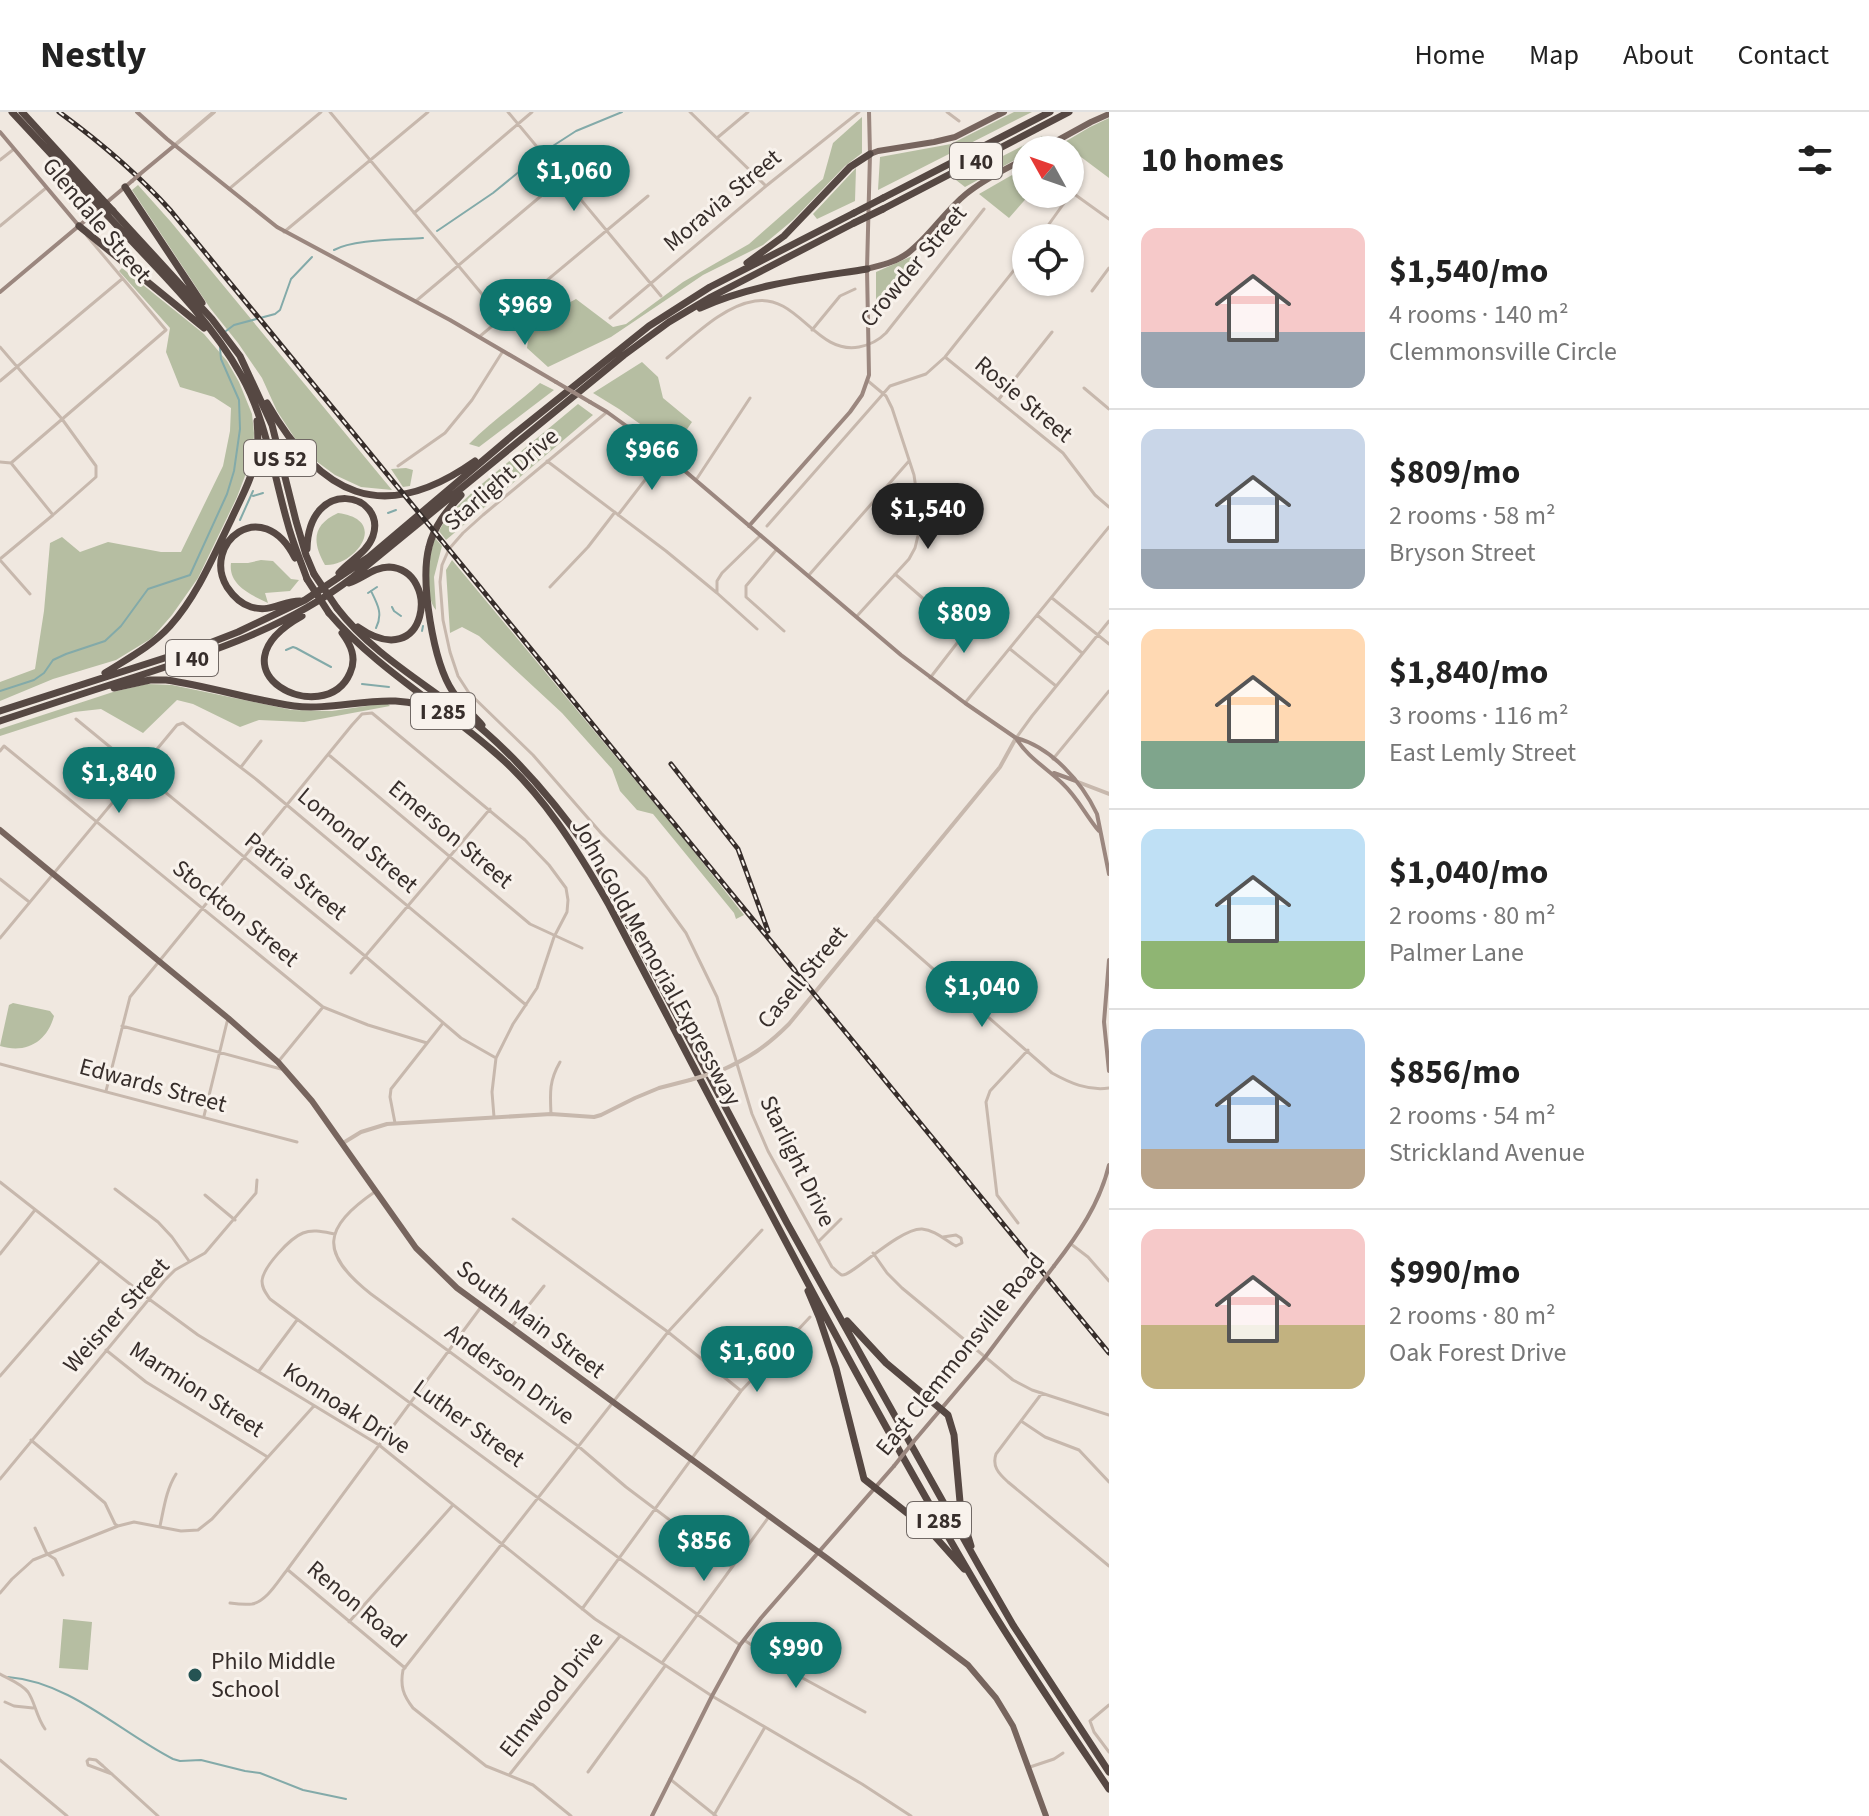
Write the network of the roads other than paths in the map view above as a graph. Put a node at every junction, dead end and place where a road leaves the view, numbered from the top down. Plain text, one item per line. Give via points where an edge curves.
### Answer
1 (12, 112) edge
2 (22, 112) edge
3 (137, 112) edge
4 (214, 112) edge
5 (321, 112) edge
6 (330, 112) edge
7 (428, 112) edge
8 (508, 112) edge
9 (532, 112) edge
10 (690, 112) edge
11 (748, 112) edge
12 (859, 112) edge
13 (869, 112) edge
14 (947, 112) edge
15 (1004, 112) edge
16 (1050, 112) edge
17 (1069, 112) edge
18 (1109, 114) edge
19 (959, 121) dead end
20 (519, 125) junction
21 (0, 132) edge
22 (1066, 136) edge
23 (717, 138) junction
24 (175, 145) junction
25 (14, 149) junction
26 (591, 154) dead end
27 (870, 154) junction
28 (0, 160) edge
29 (370, 160) junction
30 (66, 164) junction
31 (1012, 166) edge
32 (562, 177) junction
33 (128, 184) junction
34 (766, 186) junction
35 (46, 188) junction
36 (229, 189) junction
37 (648, 196) dead end
38 (1084, 201) edge
39 (984, 209) dead end
40 (111, 213) junction
41 (414, 213) junction
42 (1109, 219) edge
43 (0, 226) edge
44 (79, 226) junction
45 (607, 231) junction
46 (284, 232) junction
47 (458, 265) junction
48 (1109, 268) edge
49 (867, 269) junction
50 (1012, 273) edge
51 (726, 278) junction
52 (122, 279) junction
53 (651, 284) junction
54 (855, 289) dead end
55 (1092, 291) dead end
56 (0, 292) edge
57 (661, 296) dead end
58 (416, 301) junction
59 (502, 318) junction
60 (610, 318) dead end
61 (212, 319) junction
62 (669, 322) junction
63 (812, 330) junction
64 (210, 332) junction
65 (1052, 332) dead end
66 (479, 337) junction
67 (869, 345) junction
68 (0, 347) edge
69 (503, 351) junction
70 (945, 357) junction
71 (667, 358) dead end
72 (245, 364) junction
73 (17, 367) junction
74 (0, 381) edge
75 (868, 381) junction
76 (1084, 388) dead end
77 (883, 393) junction
78 (750, 398) dead end
79 (999, 399) junction
80 (255, 407) junction
81 (1109, 409) edge
82 (607, 412) junction
83 (62, 419) junction
84 (513, 435) junction
85 (665, 454) junction
86 (547, 461) junction
87 (909, 461) junction
88 (0, 462) edge
89 (11, 463) junction
90 (398, 466) dead end
91 (479, 475) junction
92 (696, 480) junction
93 (959, 500) dead end
94 (1109, 507) edge
95 (616, 514) junction
96 (53, 515) junction
97 (921, 523) junction
98 (749, 526) junction
99 (767, 526) dead end
100 (1109, 527) edge
101 (761, 535) junction
102 (777, 549) junction
103 (306, 555) junction
104 (0, 559) edge
105 (895, 574) junction
106 (809, 575) junction
107 (311, 576) junction
108 (336, 578) junction
109 (343, 585) junction
110 (550, 587) dead end
111 (717, 593) junction
112 (30, 594) dead end
113 (1052, 598) junction
114 (306, 604) junction
115 (1037, 615) junction
116 (857, 616) junction
117 (978, 616) dead end
118 (340, 620) junction
119 (1109, 621) edge
120 (757, 629) dead end
121 (784, 631) dead end
122 (964, 634) junction
123 (1098, 634) junction
124 (1109, 644) edge
125 (1010, 649) junction
126 (1082, 653) junction
127 (930, 678) junction
128 (96, 679) junction
129 (1056, 686) junction
130 (1109, 691) edge
131 (69, 698) junction
132 (965, 703) junction
133 (0, 711) edge
134 (76, 719) dead end
135 (0, 721) edge
136 (474, 735) junction
137 (1016, 738) junction
138 (261, 741) dead end
139 (0, 751) edge
140 (328, 755) junction
141 (1053, 759) junction
142 (517, 761) junction
143 (241, 767) junction
144 (1045, 768) junction
145 (139, 770) junction
146 (1076, 781) junction
147 (1108, 793) edge
148 (288, 805) junction
149 (490, 809) junction
150 (96, 822) junction
151 (0, 830) edge
152 (1099, 831) junction
153 (449, 856) junction
154 (245, 858) junction
155 (53, 874) junction
156 (1109, 874) edge
157 (0, 879) edge
158 (30, 903) junction
159 (408, 905) junction
160 (203, 909) junction
161 (875, 918) junction
162 (554, 937) junction
163 (0, 938) edge
164 (582, 948) dead end
165 (365, 956) junction
166 (1109, 960) edge
167 (159, 962) junction
168 (1108, 972) edge
169 (351, 973) dead end
170 (526, 1005) junction
171 (323, 1007) junction
172 (228, 1018) junction
173 (443, 1023) junction
174 (122, 1026) junction
175 (427, 1043) junction
176 (1028, 1050) junction
177 (221, 1052) junction
178 (496, 1058) junction
179 (278, 1062) junction
180 (560, 1062) dead end
181 (0, 1064) edge
182 (736, 1064) junction
183 (285, 1070) junction
184 (1109, 1071) edge
185 (1109, 1088) edge
186 (106, 1091) junction
187 (551, 1114) junction
188 (204, 1117) junction
189 (494, 1117) junction
190 (395, 1123) junction
191 (297, 1142) dead end
192 (343, 1143) junction
193 (1109, 1165) edge
194 (257, 1180) dead end
195 (0, 1182) edge
196 (115, 1189) dead end
197 (376, 1191) junction
198 (205, 1195) dead end
199 (36, 1210) junction
200 (513, 1219) dead end
201 (841, 1219) dead end
202 (235, 1220) junction
203 (787, 1223) junction
204 (1018, 1223) dead end
205 (762, 1230) dead end
206 (335, 1234) junction
207 (943, 1237) dead end
208 (786, 1241) junction
209 (818, 1242) junction
210 (1071, 1244) junction
211 (873, 1253) junction
212 (0, 1254) edge
213 (100, 1261) junction
214 (189, 1262) junction
215 (1109, 1281) edge
216 (544, 1286) dead end
217 (149, 1299) junction
218 (481, 1307) junction
219 (810, 1317) dead end
220 (297, 1320) junction
221 (510, 1328) junction
222 (668, 1332) junction
223 (106, 1350) junction
224 (448, 1351) junction
225 (986, 1356) junction
226 (258, 1372) junction
227 (0, 1376) edge
228 (741, 1391) junction
229 (1042, 1393) junction
230 (410, 1402) junction
231 (613, 1404) junction
232 (314, 1407) junction
233 (941, 1409) junction
234 (1109, 1415) edge
235 (1021, 1421) junction
236 (31, 1440) junction
237 (379, 1445) junction
238 (578, 1446) junction
239 (268, 1457) junction
240 (691, 1460) junction
241 (176, 1474) dead end
242 (0, 1479) edge
243 (1109, 1482) edge
244 (875, 1487) junction
245 (539, 1497) junction
246 (453, 1505) junction
247 (655, 1510) junction
248 (768, 1518) junction
249 (118, 1526) junction
250 (160, 1526) junction
251 (35, 1528) dead end
252 (503, 1544) junction
253 (818, 1553) junction
254 (47, 1554) junction
255 (619, 1558) junction
256 (979, 1566) junction
257 (1109, 1566) edge
258 (732, 1567) junction
259 (287, 1570) junction
260 (63, 1575) dead end
261 (978, 1587) junction
262 (0, 1593) edge
263 (230, 1603) dead end
264 (582, 1609) junction
265 (697, 1615) junction
266 (349, 1622) junction
267 (620, 1636) junction
268 (742, 1643) junction
269 (664, 1665) junction
270 (405, 1668) junction
271 (0, 1674) edge
272 (712, 1696) junction
273 (5, 1702) dead end
274 (1109, 1705) edge
275 (34, 1708) junction
276 (865, 1712) dead end
277 (765, 1727) junction
278 (45, 1729) dead end
279 (1109, 1752) edge
280 (1063, 1753) dead end
281 (0, 1760) edge
282 (1029, 1767) junction
283 (588, 1772) dead end
284 (1109, 1772) edge
285 (112, 1774) junction
286 (510, 1775) junction
287 (670, 1779) junction
288 (1109, 1789) edge
289 (715, 1815) edge
290 (67, 1816) edge
291 (158, 1816) edge
292 (571, 1816) edge
293 (652, 1816) edge
294 (911, 1816) edge
295 (1046, 1816) edge

1 - 30 highway, John Gold Memorial Expressway / US 52
2 - 30 highway, John Gold Memorial Expressway / US 52
3 - 24 main road
4 - 24 street
5 - 36 street
6 - 29 street
7 - 29 street
8 - 20 street
9 - 20 street
10 - 23 street
11 - 23 street
12 - 34 street, Moravia Street
13 - 27 main road
14 - 19 street
15 - 27 main road via 955,137
16 - 51 highway, I 40, bridge
17 - 62 highway, I 40, bridge
18 - 22 main road
20 - 32 street
20 - 41 street
21 - 25 main road, Glendale Street
23 - 34 street
24 - 33 main road, bridge
24 - 36 main road
25 - 28 street
25 - 35 main road, Glendale Street
26 - 32 street
27 - 49 main road
27 - 51 highway via 850,167 784,236
29 - 41 street
29 - 46 street
30 - 40 highway, John Gold Memorial Expressway / US 52, bridge
31 - 49 main road via 963,196 907,254
32 - 45 street
32 - 47 street
33 - 44 main road
33 - 61 highway
34 - 53 street, Moravia Street
35 - 43 street
35 - 44 main road, Glendale Street
36 - 46 main road
37 - 45 street
38 - 42 street
39 - 67 street, Crowder Street via 886,333
40 - 61 highway, John Gold Memorial Expressway / US 52
40 - 64 highway, John Gold Memorial Expressway / US 52
41 - 47 street
44 - 52 street, Glendale Street
44 - 56 main road
44 - 64 highway
45 - 53 street
45 - 59 street
46 - 58 main road
47 - 58 street
47 - 59 street
48 - 55 street
49 - 62 highway via 740,292
49 - 67 main road
50 - 70 street
51 - 84 highway, I 40 via 649,326
52 - 73 street
52 - 83 street, Glendale Street via 166,330
53 - 57 street
53 - 60 street, Moravia Street
54 - 63 street via 840,296
58 - 66 main road
59 - 66 street
61 - 72 highway, John Gold Memorial Expressway / US 52
62 - 91 highway, I 40
63 - 67 street via 838,347
63 - 71 street via 779,304 756,301 727,311
64 - 80 highway, John Gold Memorial Expressway / US 52 via 241,374
65 - 79 street
66 - 69 main road
67 - 75 main road
68 - 73 street
69 - 82 main road, bridge
69 - 90 street via 445,433
70 - 77 street via 926,374
70 - 79 street, Rosie Street
72 - 84 highway via 280,425 305,456 338,483 371,495 400,496 435,485
72 - 103 highway, John Gold Memorial Expressway / US 52 via 272,425
73 - 74 street
73 - 83 street
75 - 77 street
75 - 98 main road via 850,412
76 - 81 street
77 - 87 street
77 - 99 street
78 - 92 street
79 - 94 street, Rosie Street via 1063,453
80 - 107 highway, John Gold Memorial Expressway / US 52 via 293,541
80 - 128 highway via 256,458 206,572 157,639
82 - 85 main road
82 - 86 street, Starlight Drive
83 - 89 street
83 - 96 street via 96,466 96,477
84 - 108 highway, I 40 via 369,557
85 - 92 main road
85 - 95 street
86 - 95 street
86 - 182 street, Starlight Drive via 449,549 440,582 450,652 469,693 646,878 679,922 717,997
87 - 97 street
87 - 106 street
88 - 89 street
89 - 96 street
91 - 109 highway, I 40
91 - 142 highway via 434,532 426,563 428,602 441,668 452,691
92 - 98 main road
93 - 97 street via 931,522
95 - 110 street
95 - 111 street
96 - 104 street
97 - 105 street via 915,549
98 - 101 main road
100 - 113 street
101 - 102 main road
101 - 111 street via 724,570
102 - 106 main road
102 - 121 street via 746,586 746,597
103 - 107 highway, John Gold Memorial Expressway / I 285
103 - 108 highway via 310,525 322,507 342,499 364,505 373,520 372,537
104 - 112 street
105 - 116 street
105 - 122 street
106 - 116 main road
107 - 114 highway via 285,542 266,528 239,532 222,555 224,581 244,604 267,609 292,601
107 - 118 highway, John Gold Memorial Expressway / I 285, bridge via 337,608
107 - 118 highway, John Gold Memorial Expressway / I 285, bridge via 329,613
108 - 114 highway, I 40
109 - 114 highway, I 40
109 - 118 highway via 381,568 395,568 413,581 422,605 417,626 397,640 370,635 349,619
111 - 120 street
113 - 115 street
113 - 123 street
114 - 118 highway via 305,614 277,632 267,648 266,670 281,688 318,696 344,684 354,659
114 - 128 highway, I 40
114 - 131 highway, I 40 via 265,629 205,654
115 - 125 street
115 - 126 street
116 - 127 main road
117 - 122 street
118 - 136 highway, John Gold Memorial Expressway / I 285 via 371,654
118 - 142 highway, John Gold Memorial Expressway / I 285
119 - 123 street, Casell Street
122 - 127 street
123 - 124 street
123 - 126 street, Casell Street
125 - 129 street
125 - 132 street
126 - 129 street, Casell Street
127 - 132 main road
128 - 133 highway, I 40
129 - 137 street, Casell Street
130 - 141 street
131 - 135 highway, I 40
131 - 136 highway via 166,680 297,706 408,702 436,711
132 - 137 main road
134 - 145 street, Patria Street
136 - 208 highway, John Gold Memorial Expressway / I 285 via 543,803 588,868
137 - 141 main road
137 - 144 main road
137 - 161 street, Casell Street via 1000,767
138 - 143 street
139 - 150 street, Stockton Street via 4,746
140 - 148 street
140 - 149 street via 352,725 372,713
140 - 153 street, Emerson Street
141 - 146 main road
142 - 203 highway, John Gold Memorial Expressway / I 285 via 590,852
143 - 145 street, Lomond Street via 183,723
143 - 148 street, Lomond Street
144 - 146 main road
144 - 152 main road via 1071,792
145 - 150 street
145 - 154 street, Patria Street
146 - 147 street
146 - 152 main road via 1093,805
148 - 154 street
148 - 159 street, Lomond Street
149 - 153 street
149 - 162 street via 566,888 567,912
150 - 155 street
150 - 160 street, Stockton Street
151 - 155 main road, South Main Street
152 - 156 main road
153 - 159 street
153 - 162 street, Emerson Street via 530,924
154 - 160 street
154 - 165 street, Patria Street
155 - 158 street
155 - 167 main road, South Main Street
157 - 158 street
158 - 163 street
159 - 165 street
159 - 170 street, Lomond Street
160 - 167 street
160 - 171 street, Stockton Street
161 - 176 street
161 - 182 street, Casell Street via 789,1024
162 - 164 street, Emerson Street
162 - 170 street
165 - 169 street
165 - 173 street, Patria Street
166 - 168 main road
167 - 172 main road, South Main Street
167 - 174 street via 130,997
168 - 184 main road via 1104,1022
170 - 178 street
171 - 175 street, Stockton Street
171 - 179 street
172 - 177 street
172 - 179 main road, South Main Street
173 - 175 street
173 - 178 street, Patria Street
174 - 177 street
174 - 186 street
175 - 190 street via 391,1089
176 - 185 street via 1069,1083
176 - 204 street via 986,1102 997,1195
177 - 183 street
177 - 188 street
178 - 189 street
179 - 183 main road, South Main Street
180 - 187 street via 550,1089
181 - 186 street, Edwards Street
182 - 187 street, Casell Street, bridge via 659,1088 601,1115
182 - 209 street, Starlight Drive via 768,1151
183 - 192 main road, South Main Street
186 - 188 street, Edwards Street
187 - 189 street, Casell Street
188 - 191 street, Edwards Street
189 - 190 street, Casell Street
190 - 192 street, Casell Street
192 - 197 main road, South Main Street
193 - 210 main road, East Clemmonsville Road via 1101,1192
194 - 202 street, Weisner Street via 256,1193
195 - 199 street, Konnoak Drive
196 - 214 street via 158,1222
197 - 206 street via 349,1211
197 - 218 main road, South Main Street via 416,1248
198 - 202 street
199 - 212 street
199 - 213 street, Konnoak Drive
200 - 222 street
201 - 209 street
202 - 214 street, Weisner Street via 205,1253
203 - 233 highway via 851,1327
203 - 256 highway, John Gold Memorial Expressway / I 285
205 - 222 street
206 - 220 street, Luther Street via 312,1231 296,1236 264,1275 270,1299
206 - 224 street, Anderson Drive via 335,1252 347,1274
207 - 211 street via 920,1228
208 - 244 highway via 836,1368 864,1479
208 - 261 highway, John Gold Memorial Expressway / I 285
209 - 211 street, Starlight Drive via 843,1275
210 - 215 street
210 - 225 main road, East Clemmonsville Road, bridge
211 - 225 street via 902,1288
213 - 217 street, Konnoak Drive
213 - 227 street
214 - 217 street, Weisner Street
216 - 221 street
217 - 223 street, Weisner Street
217 - 226 street, Konnoak Drive
218 - 221 main road, South Main Street
218 - 224 street
219 - 228 street
220 - 226 street
220 - 230 street, Luther Street
221 - 231 main road, South Main Street
222 - 228 street
222 - 231 street
223 - 236 street, Weisner Street
223 - 239 street, Marmion Street via 146,1382
224 - 230 street
224 - 238 street, Anderson Drive
225 - 229 street via 1013,1380
225 - 233 main road, East Clemmonsville Road
226 - 232 street, Konnoak Drive
228 - 240 street
229 - 234 street
229 - 235 street
230 - 237 street
230 - 245 street, Luther Street
231 - 238 street
231 - 240 main road, South Main Street
232 - 237 street, Konnoak Drive
232 - 239 street
233 - 244 main road, East Clemmonsville Road, bridge
233 - 256 highway via 954,1435 961,1513
235 - 243 street via 1079,1450
235 - 257 street via 995,1455 997,1471
236 - 242 street, Weisner Street
236 - 249 street via 105,1503
237 - 246 street, Konnoak Drive
237 - 259 street
238 - 245 street
238 - 247 street, Anderson Drive
239 - 250 street via 198,1530
240 - 247 street
240 - 248 main road, South Main Street
241 - 250 street
244 - 253 main road, East Clemmonsville Road
244 - 261 highway via 930,1531
245 - 252 street
245 - 255 street, Luther Street
246 - 252 street, Konnoak Drive
246 - 266 street
247 - 255 street
247 - 258 street, Anderson Drive
248 - 253 main road, South Main Street
248 - 258 street
249 - 250 street
249 - 254 street
251 - 254 street
252 - 264 street, Konnoak Drive
252 - 270 street
253 - 268 main road, East Clemmonsville Road
253 - 282 main road, South Main Street via 977,1674 1005,1711
254 - 260 street
254 - 262 street via 33,1560
255 - 264 street
255 - 265 street, Luther Street
256 - 284 highway, John Gold Memorial Expressway / I 285
258 - 265 street
259 - 263 street via 256,1603
259 - 266 street, Renon Road
261 - 288 highway, John Gold Memorial Expressway / I 285
264 - 267 street, Konnoak Drive
265 - 268 street, Luther Street
265 - 269 street
266 - 270 street, Renon Road
267 - 269 street, Konnoak Drive
267 - 286 street, Elmwood Drive
268 - 272 main road, East Clemmonsville Road
268 - 276 street, Luther Street
269 - 272 street, Konnoak Drive
269 - 283 street
270 - 286 street, Renon Road via 401,1684 413,1708 486,1766
271 - 275 street via 26,1689
272 - 277 street, Konnoak Drive
272 - 287 main road, East Clemmonsville Road
273 - 275 street
274 - 279 street via 1090,1721
275 - 278 street
277 - 289 street
277 - 294 street, Konnoak Drive
280 - 282 street
281 - 290 street
282 - 295 main road, South Main Street
285 - 285 street via 88,1765 87,1761 96,1760
285 - 291 street
286 - 292 street, Renon Road via 533,1785
287 - 289 street
287 - 293 main road, East Clemmonsville Road

